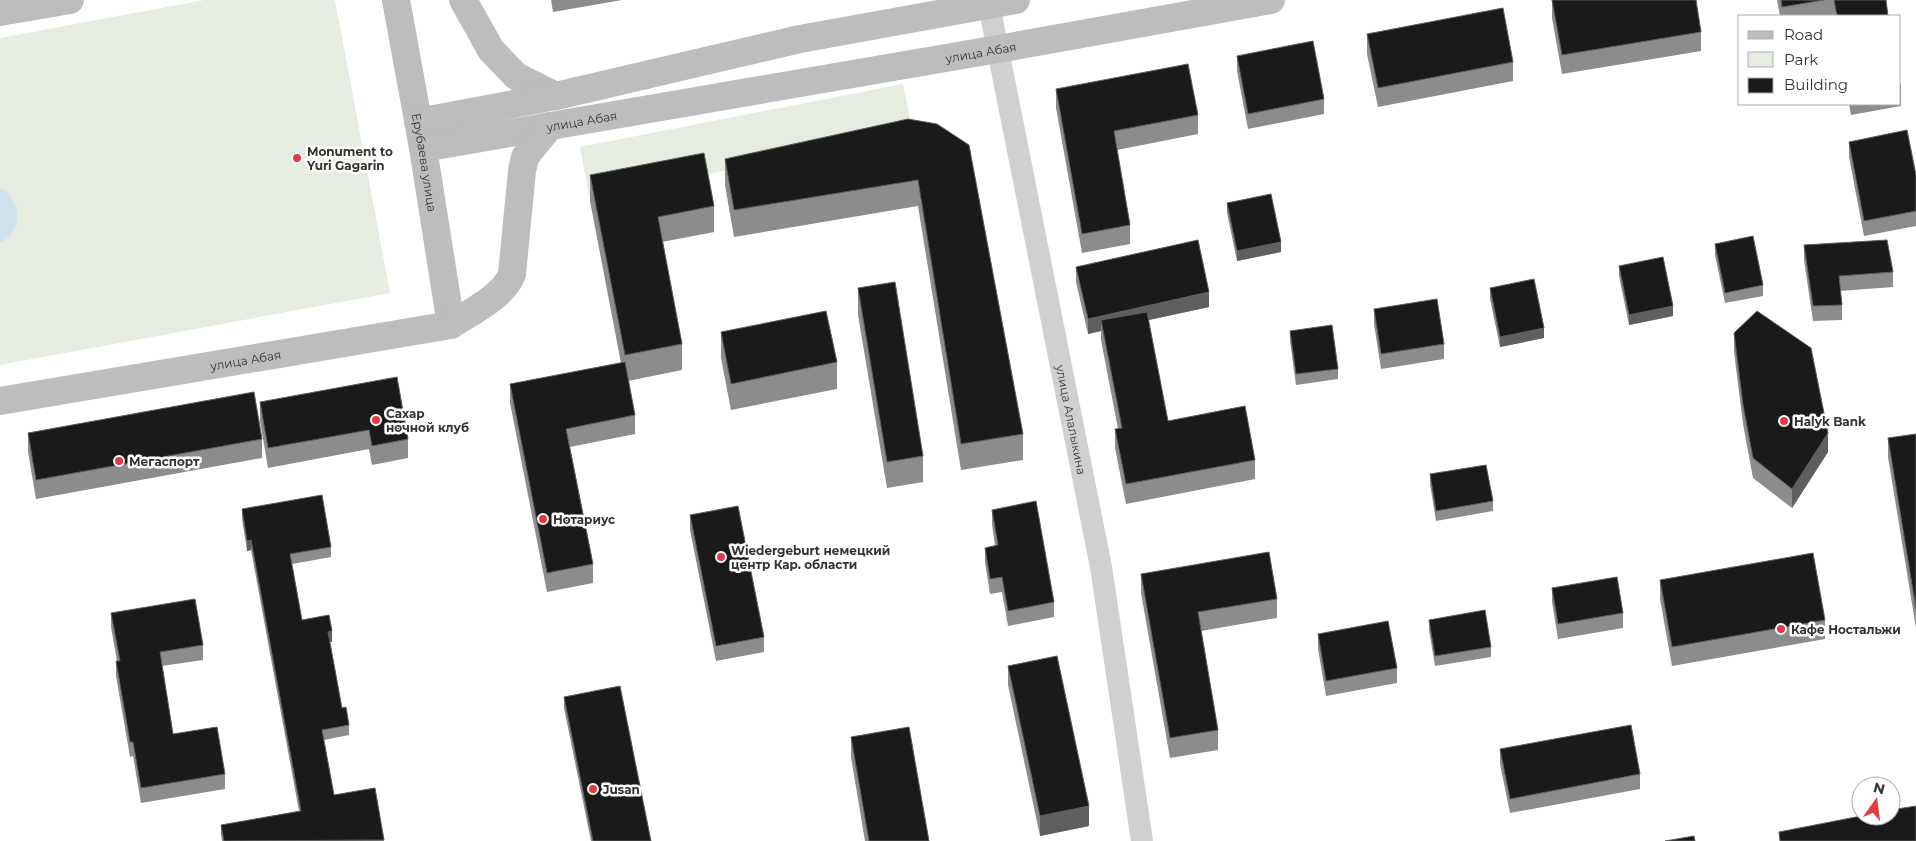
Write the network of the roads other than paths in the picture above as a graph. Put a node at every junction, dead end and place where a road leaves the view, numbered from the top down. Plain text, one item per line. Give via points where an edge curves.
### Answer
1 (70, 0) edge
2 (396, 0) edge
3 (464, 0) edge
4 (1016, 0) edge
5 (1271, 0) edge
6 (989, 2) edge
7 (0, 12) edge
8 (998, 49) junction
9 (556, 96) junction
10 (550, 126) junction
11 (420, 135) junction
12 (451, 325) junction
13 (0, 401) edge
14 (1142, 841) edge

1 - 7 main road
2 - 11 main road, Ерубаева улица
3 - 9 main road via 491,50 516,76
4 - 6 main road
5 - 8 main road, улица Абая
6 - 8 street, улица Алалыкина
6 - 9 main road via 800,39
8 - 10 main road, улица Абая
8 - 14 street, улица Алалыкина via 1101,567
9 - 11 main road
10 - 11 main road
10 - 12 main road, улица Абая via 525,157 509,281 502,291
11 - 12 main road, Ерубаева улица
12 - 13 main road, улица Абая

